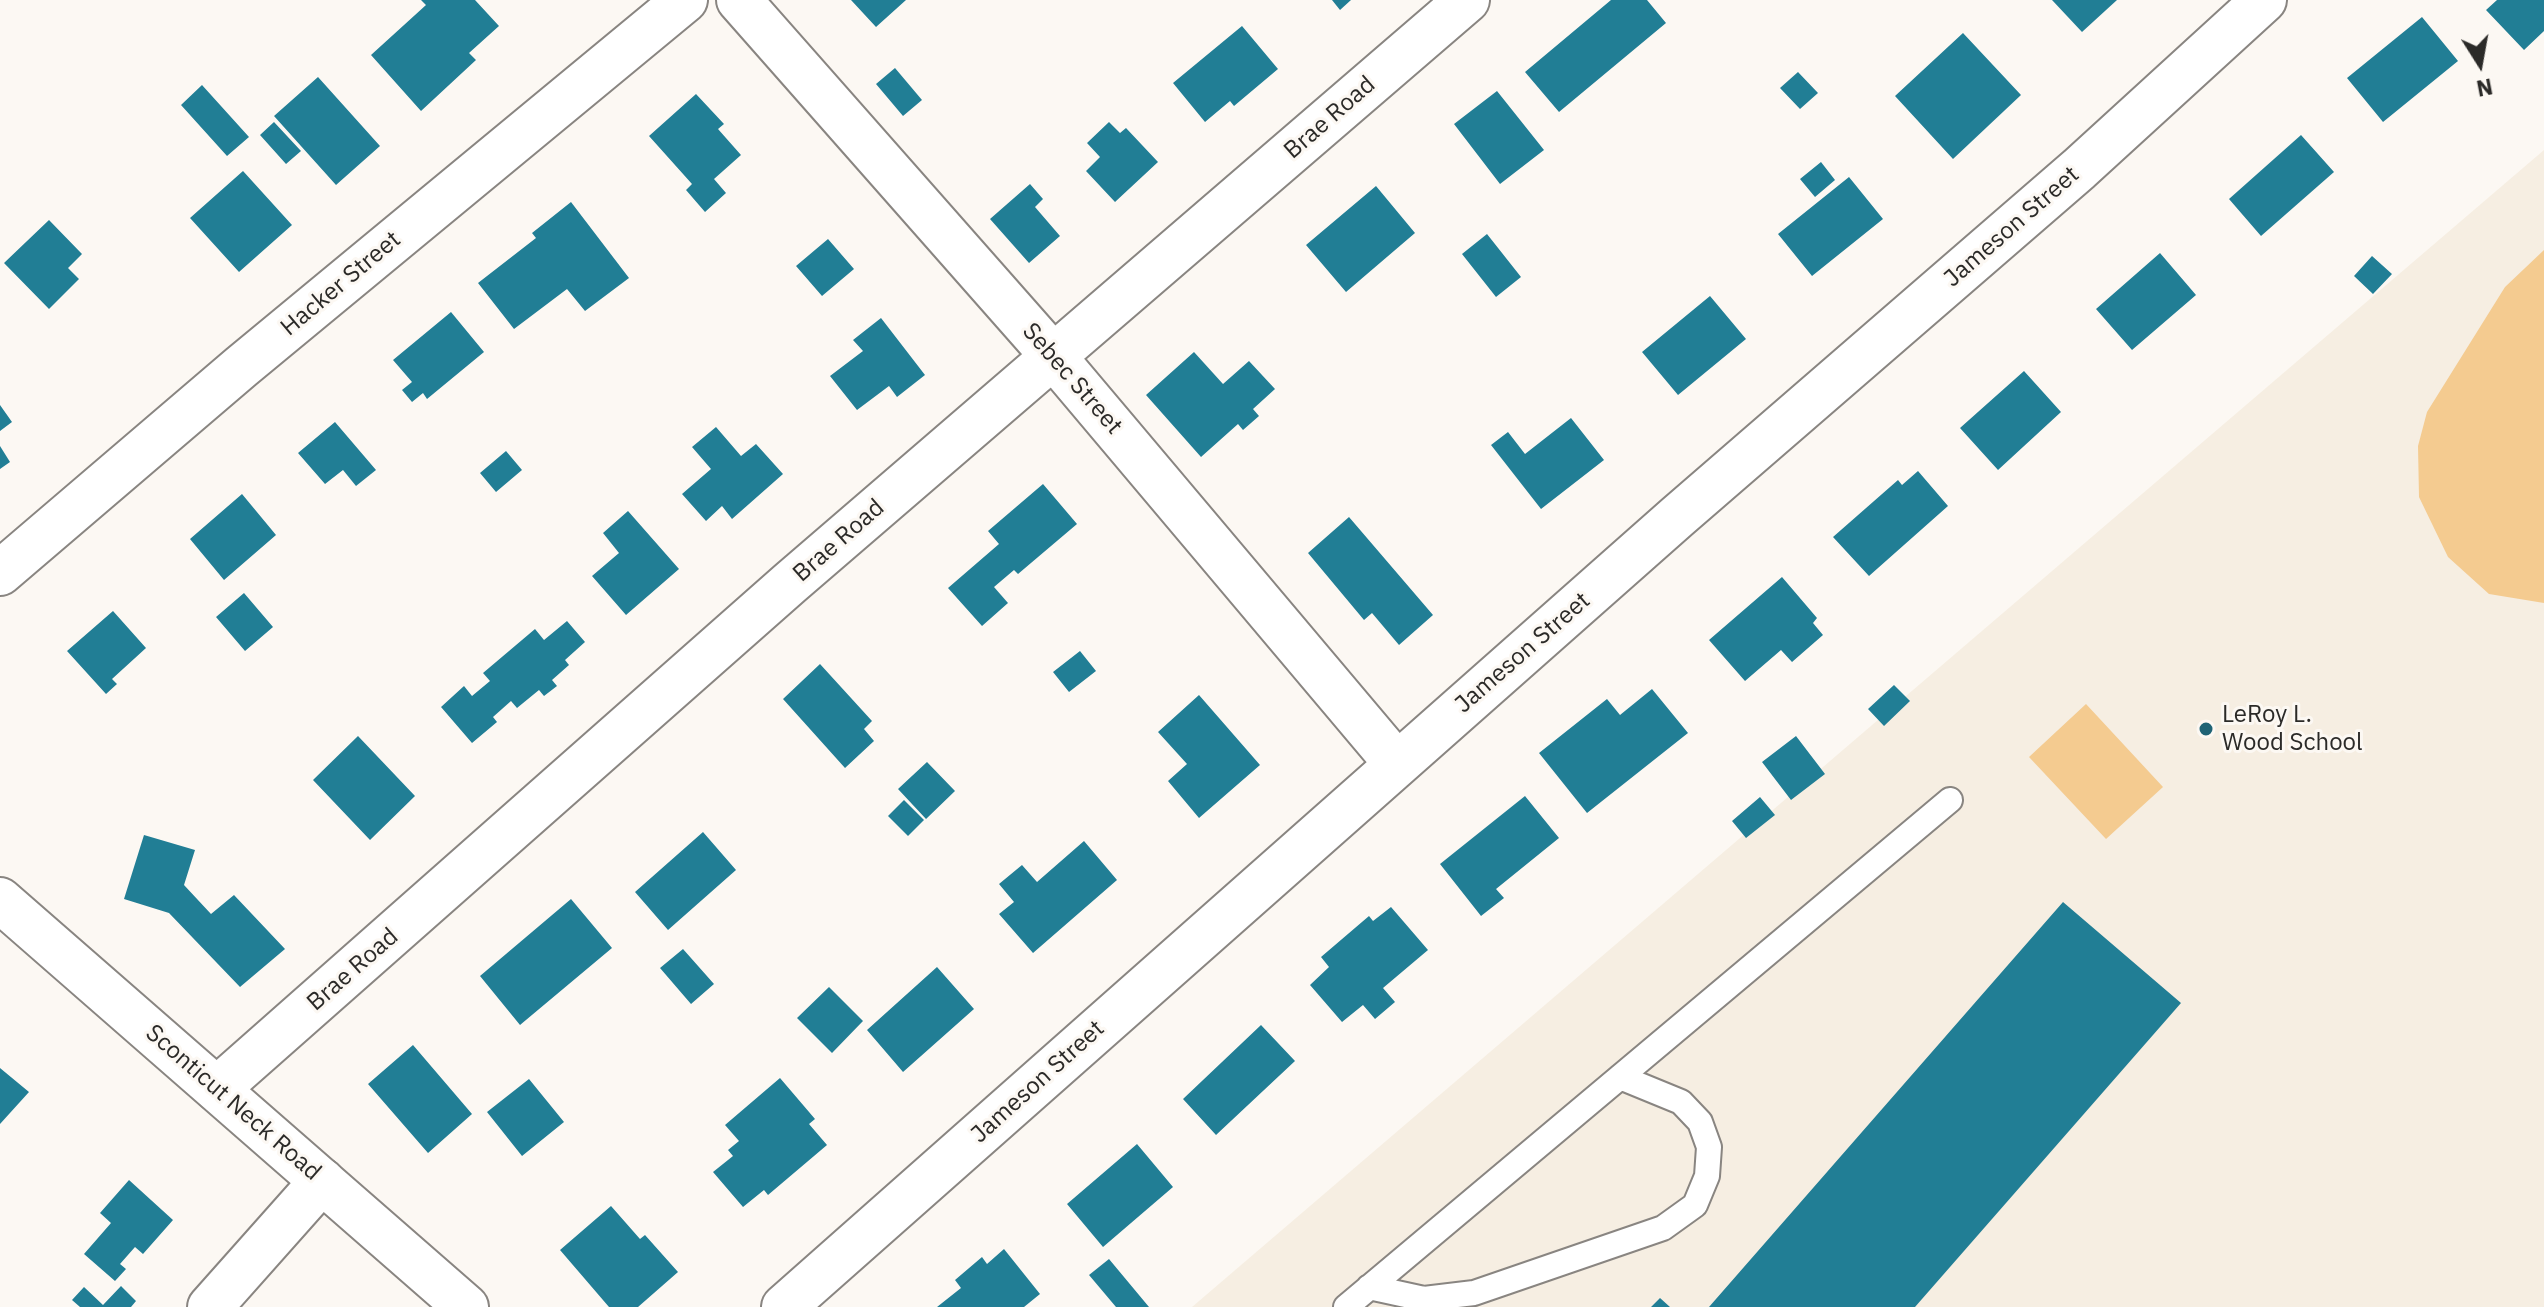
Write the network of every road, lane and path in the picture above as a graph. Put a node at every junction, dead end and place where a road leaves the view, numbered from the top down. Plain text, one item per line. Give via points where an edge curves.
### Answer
1 (685, 0) edge
2 (739, 0) edge
3 (1467, 0) edge
4 (2264, 0) edge
5 (1053, 356) junction
6 (0, 573) edge
7 (1397, 764) junction
8 (1950, 800) dead end
9 (6, 917) edge
10 (1620, 1077) junction
11 (217, 1089) junction
12 (322, 1181) junction
13 (1369, 1287) junction
14 (210, 1307) edge
15 (466, 1307) edge
16 (784, 1307) edge
17 (1346, 1307) edge

1 - 6 street, Hacker Street
2 - 5 street, Sebec Street
3 - 5 street, Brae Road
4 - 7 street, Jameson Street via 2079,169
5 - 7 street, Sebec Street
5 - 11 street, Brae Road
7 - 16 street, Jameson Street
8 - 10 lane
9 - 11 street, Sconticut Neck Road
10 - 13 lane
10 - 13 lane via 1681,1102 1700,1122 1709,1147 1707,1176 1695,1205 1663,1228 1474,1293 1424,1299
11 - 12 street, Sconticut Neck Road
12 - 14 street
12 - 15 street, Sconticut Neck Road
13 - 17 lane

